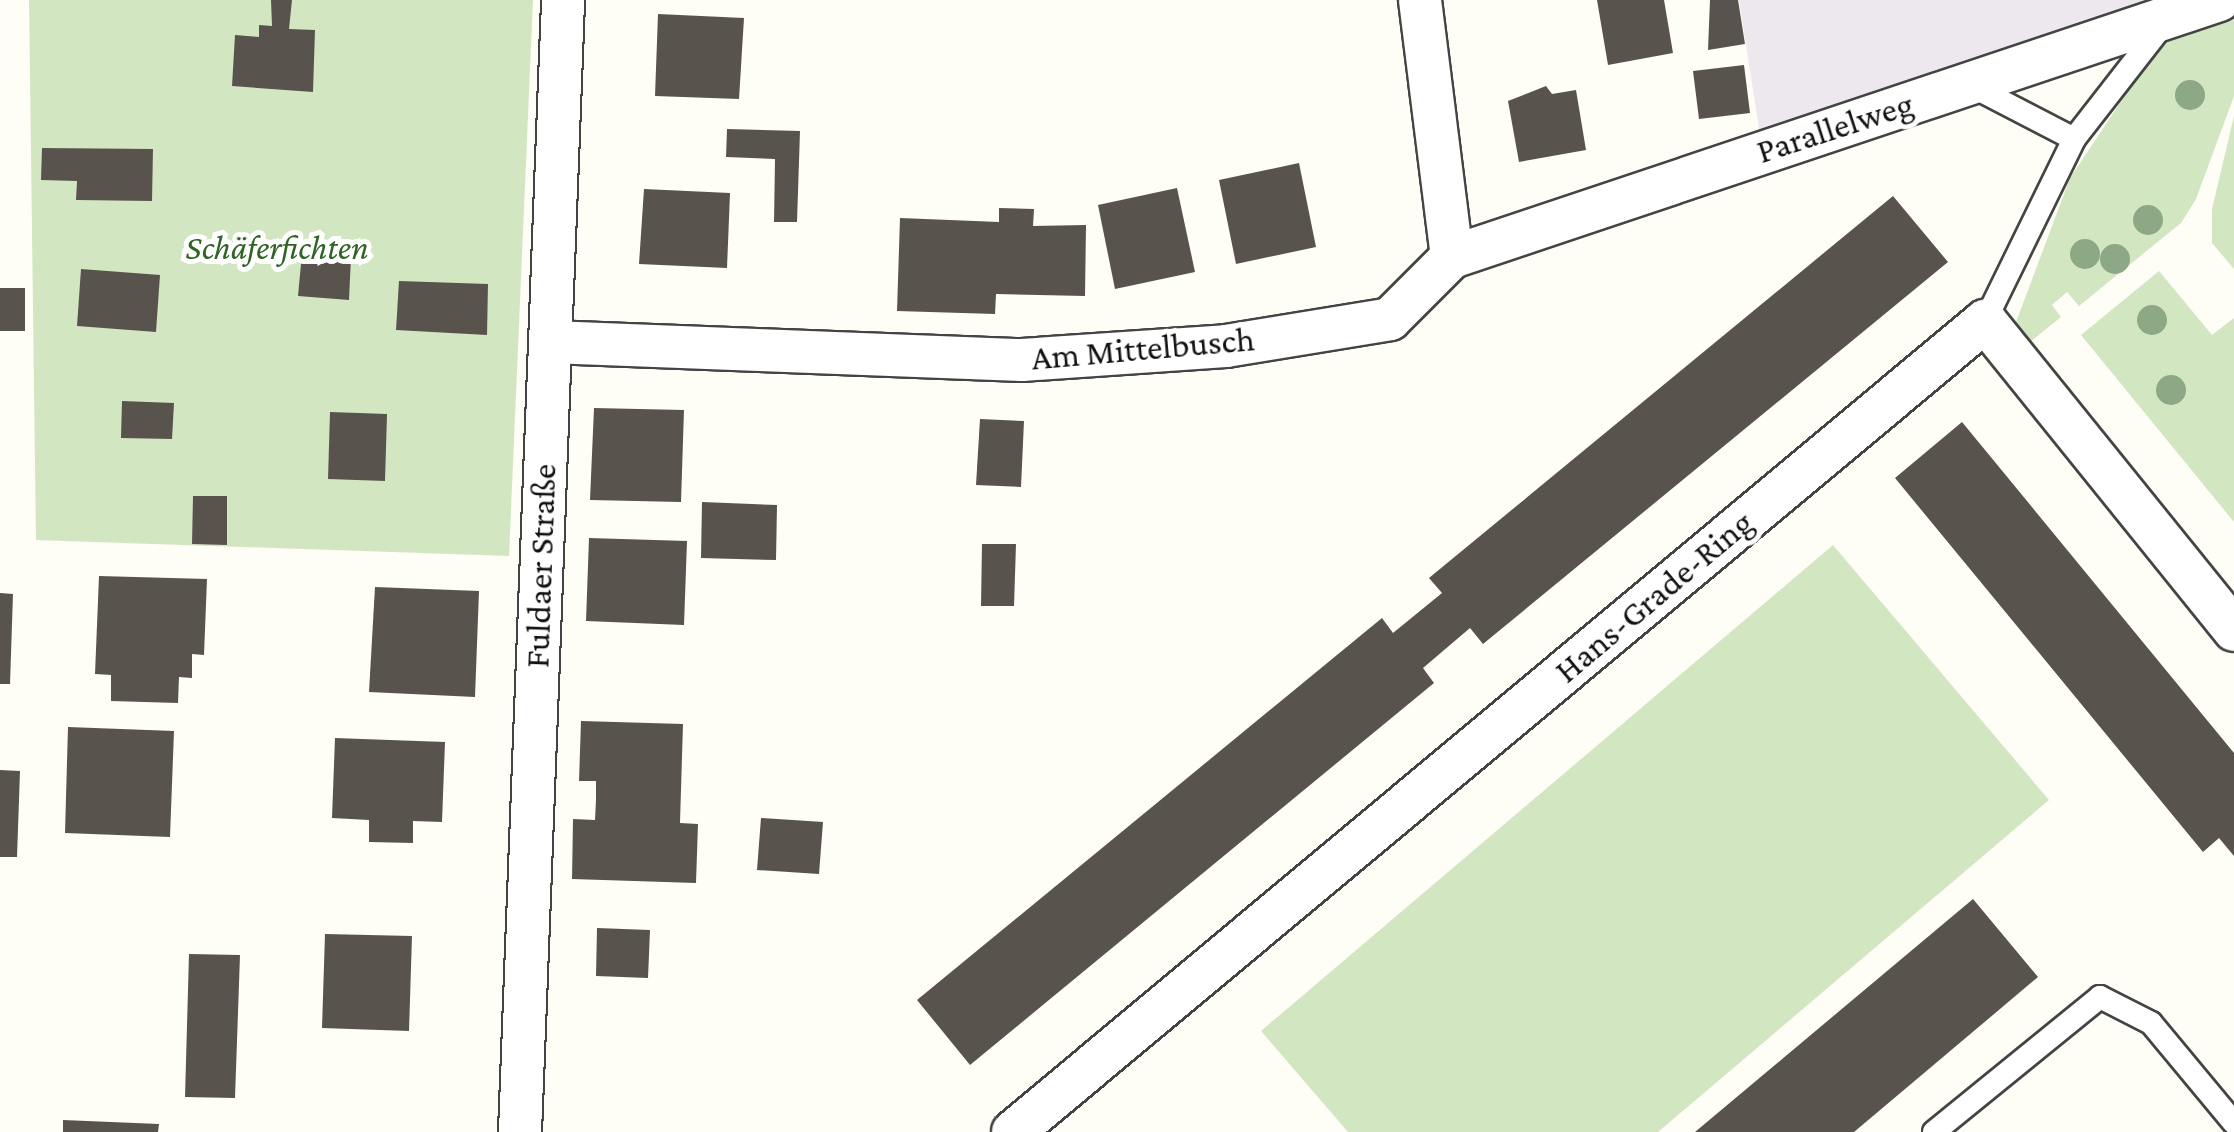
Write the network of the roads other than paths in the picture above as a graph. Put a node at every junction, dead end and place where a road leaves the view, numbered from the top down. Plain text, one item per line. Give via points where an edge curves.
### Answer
1 (563, 0) edge
2 (1420, 0) edge
3 (2218, 0) edge
4 (2170, 16) junction
5 (1968, 84) junction
6 (2074, 139) junction
7 (1452, 256) junction
8 (1985, 321) junction
9 (550, 342) junction
10 (2234, 630) edge
11 (2234, 1123) edge
12 (1018, 1130) edge
13 (520, 1132) edge
14 (1934, 1132) edge

1 - 9 street, Fuldaer Straße
2 - 7 street
3 - 4 street, Parallelweg
4 - 5 street, Parallelweg
4 - 6 lane
5 - 6 lane
5 - 7 street, Parallelweg
6 - 8 lane
7 - 9 street, Am Mittelbusch via 1390,319 1226,346 1022,360
8 - 10 street
8 - 12 street, Hans-Grade-Ring
9 - 13 street, Fuldaer Straße
11 - 14 lane via 2151,1024 2100,996

